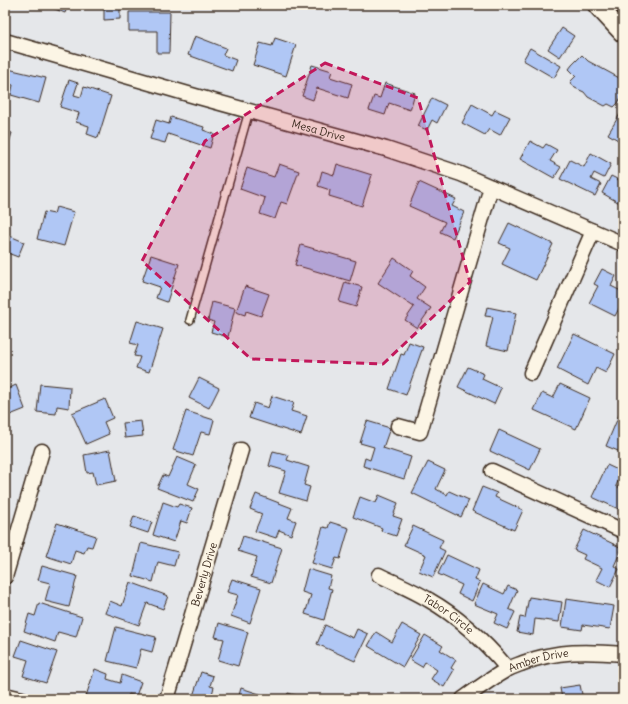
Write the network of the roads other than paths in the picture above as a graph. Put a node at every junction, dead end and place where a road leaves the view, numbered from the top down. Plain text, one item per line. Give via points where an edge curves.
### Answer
1 (597, 5) edge
2 (623, 33) edge
3 (5, 41) edge
4 (249, 111) junction
5 (491, 187) junction
6 (593, 231) junction
7 (623, 244) edge
8 (190, 320) dead end
9 (531, 373) dead end
10 (398, 426) dead end
11 (241, 450) dead end
12 (42, 451) dead end
13 (492, 471) dead end
14 (623, 531) edge
15 (379, 575) dead end
16 (5, 577) edge
17 (623, 654) edge
18 (508, 669) junction
19 (5, 695) edge
20 (22, 699) edge
21 (167, 699) edge
22 (463, 699) edge

1 - 2 street
3 - 4 street, Mesa Drive
4 - 5 street, Mesa Drive via 386,149 461,174
4 - 8 lane
5 - 6 street, Mesa Drive
5 - 10 street via 420,432
6 - 7 street, Mesa Drive
6 - 9 street
11 - 21 street, Beverly Drive
12 - 16 street
13 - 14 street
15 - 18 street, Tabor Circle via 444,609 485,643
17 - 18 street, Amber Drive via 589,651 552,654
18 - 22 street, Amber Drive
19 - 20 street

